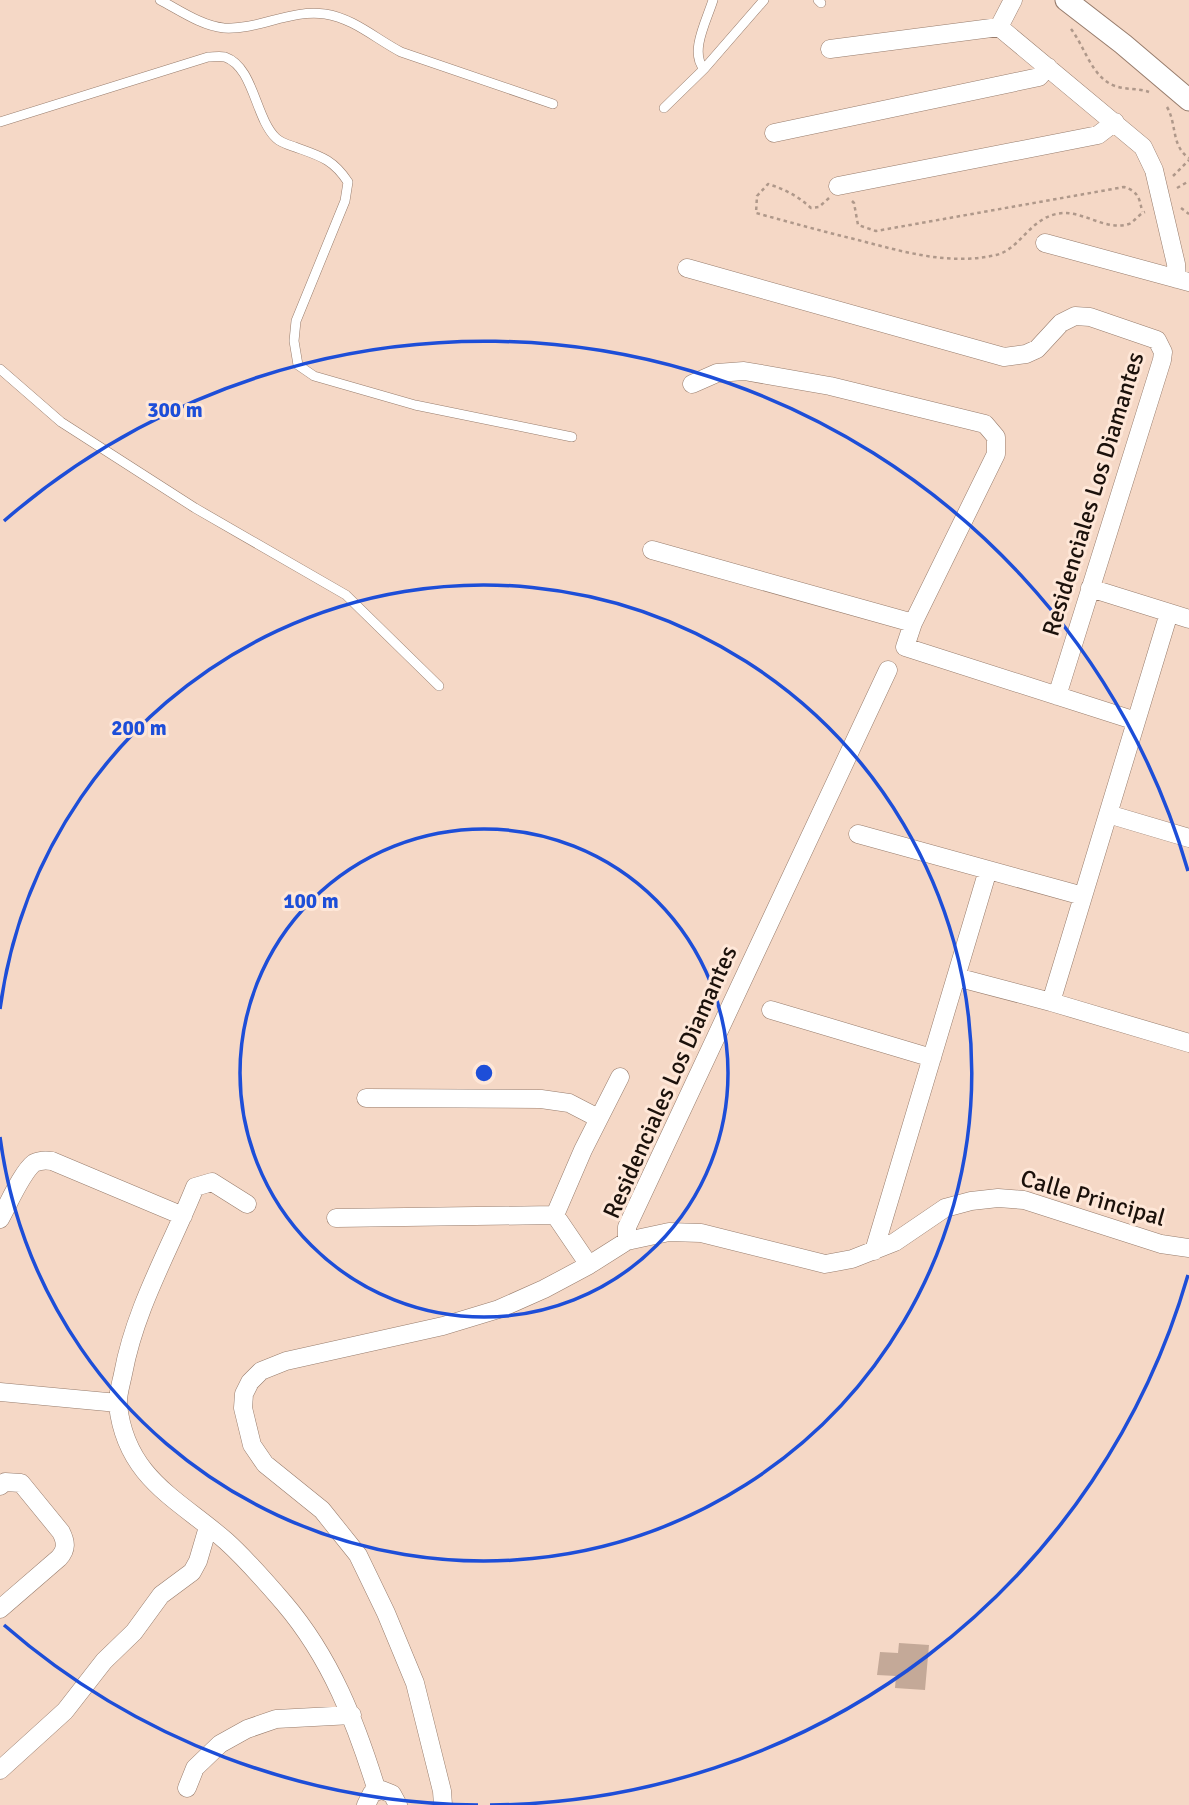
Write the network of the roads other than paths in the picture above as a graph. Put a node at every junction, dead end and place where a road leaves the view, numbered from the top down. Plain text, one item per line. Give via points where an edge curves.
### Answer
1 (160, 0) edge
2 (713, 0) edge
3 (764, 0) edge
4 (1013, 0) edge
5 (1066, 0) edge
6 (999, 27) junction
7 (830, 49) dead end
8 (1048, 68) junction
9 (704, 69) junction
10 (1189, 100) edge
11 (553, 104) dead end
12 (664, 108) dead end
13 (0, 122) edge
14 (1115, 122) junction
15 (774, 133) dead end
16 (839, 193) road end
17 (1045, 243) dead end
18 (687, 268) dead end
19 (1183, 280) edge
20 (0, 369) edge
21 (692, 384) dead end
22 (572, 437) dead end
23 (652, 550) dead end
24 (1090, 588) junction
25 (1169, 613) junction
26 (1189, 619) edge
27 (913, 623) junction
28 (888, 670) dead end
29 (439, 686) dead end
30 (1057, 696) junction
31 (1136, 721) junction
32 (1108, 814) junction
33 (858, 834) dead end
34 (1189, 838) edge
35 (988, 870) junction
36 (1083, 896) junction
37 (956, 977) junction
38 (1051, 1002) junction
39 (771, 1010) dead end
40 (1189, 1043) edge
41 (932, 1058) junction
42 (620, 1077) dead end
43 (366, 1098) dead end
44 (598, 1118) junction
45 (247, 1204) dead end
46 (555, 1215) junction
47 (183, 1216) junction
48 (336, 1218) dead end
49 (0, 1219) edge
50 (626, 1241) junction
51 (1189, 1248) edge
52 (874, 1251) junction
53 (589, 1265) junction
54 (0, 1392) edge
55 (118, 1403) junction
56 (0, 1486) edge
57 (208, 1527) junction
58 (0, 1609) edge
59 (352, 1715) junction
60 (0, 1770) edge
61 (187, 1788) dead end
62 (371, 1798) edge
63 (398, 1805) edge
64 (443, 1805) edge

1 - 11 lane via 222,28 302,12 327,14 351,21 401,52
2 - 9 lane via 698,50
3 - 9 lane
4 - 6 street
5 - 10 street
6 - 7 street
6 - 8 street
8 - 14 street
8 - 15 street via 1040,77
9 - 12 lane
13 - 22 lane via 208,57 225,57 252,88 266,126 277,140 325,158 348,182 345,201 296,321 298,365 314,376 415,405
14 - 16 street via 1098,135
14 - 19 street via 1143,146 1168,201 1176,264
17 - 19 street
18 - 24 street, Residenciales Los Diamantes via 993,355 1015,357 1037,349 1061,323 1075,316 1154,337 1162,347 1162,360
20 - 29 lane via 61,422 195,508 346,595
21 - 27 street via 728,371 794,378 980,422 989,428 996,437 996,454
23 - 27 street
24 - 25 street
24 - 30 street, Residenciales Los Diamantes
25 - 26 street
25 - 31 street
27 - 30 street via 904,645 908,649
28 - 50 street, Residenciales Los Diamantes via 627,1227
30 - 31 street
31 - 32 street
32 - 34 street
32 - 36 street
33 - 35 street
35 - 36 street
35 - 37 street
36 - 38 street
37 - 38 street
37 - 41 street
38 - 40 street
39 - 41 street
41 - 52 street
42 - 44 street
43 - 44 street via 541,1099 569,1103
44 - 46 street
45 - 47 street via 212,1182 195,1187
46 - 48 street
46 - 53 street
47 - 49 street via 44,1160 27,1172
47 - 55 street via 139,1314
50 - 52 street, Calle Principal via 669,1232 701,1233 825,1264
50 - 53 street, Residenciales Los Diamantes
51 - 52 street, Calle Principal via 1161,1244 1024,1200 998,1198 946,1208
53 - 64 street, Residenciales Los Diamantes via 499,1309 286,1361 261,1371 244,1394 246,1425 265,1464 322,1510 358,1555 415,1683
54 - 55 street
55 - 57 street via 124,1431 150,1480
56 - 58 street via 21,1483 66,1541 59,1558
57 - 59 street via 286,1604 321,1653
57 - 60 street via 192,1572 160,1595 65,1711
59 - 61 street via 276,1720 247,1729 220,1744 195,1768
59 - 62 street
62 - 63 street via 387,1791

